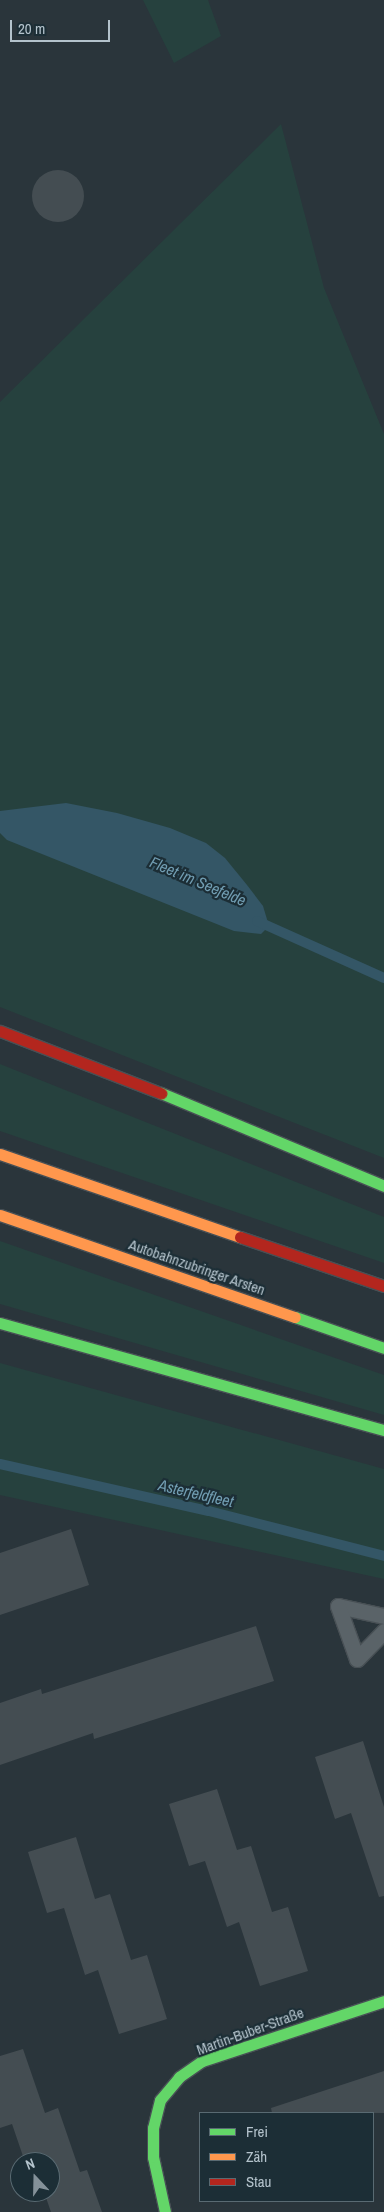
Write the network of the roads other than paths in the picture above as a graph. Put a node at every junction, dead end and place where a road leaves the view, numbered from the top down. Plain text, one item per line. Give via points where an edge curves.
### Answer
1 (0, 1031) edge
2 (0, 1154) edge
3 (384, 1186) edge
4 (0, 1215) edge
5 (384, 1286) edge
6 (0, 1323) edge
7 (384, 1348) edge
8 (384, 1430) edge
9 (384, 1616) edge
10 (384, 1631) edge
11 (384, 2000) edge
12 (165, 2212) edge

1 - 3 main road via 155,1090
2 - 5 main road
4 - 7 main road, Autobahnzubringer Arsten
6 - 8 main road
9 - 10 lane via 338,1606 357,1659
11 - 12 main road, Martin-Buber-Straße via 202,2061 179,2077 160,2100 153,2128 153,2157

